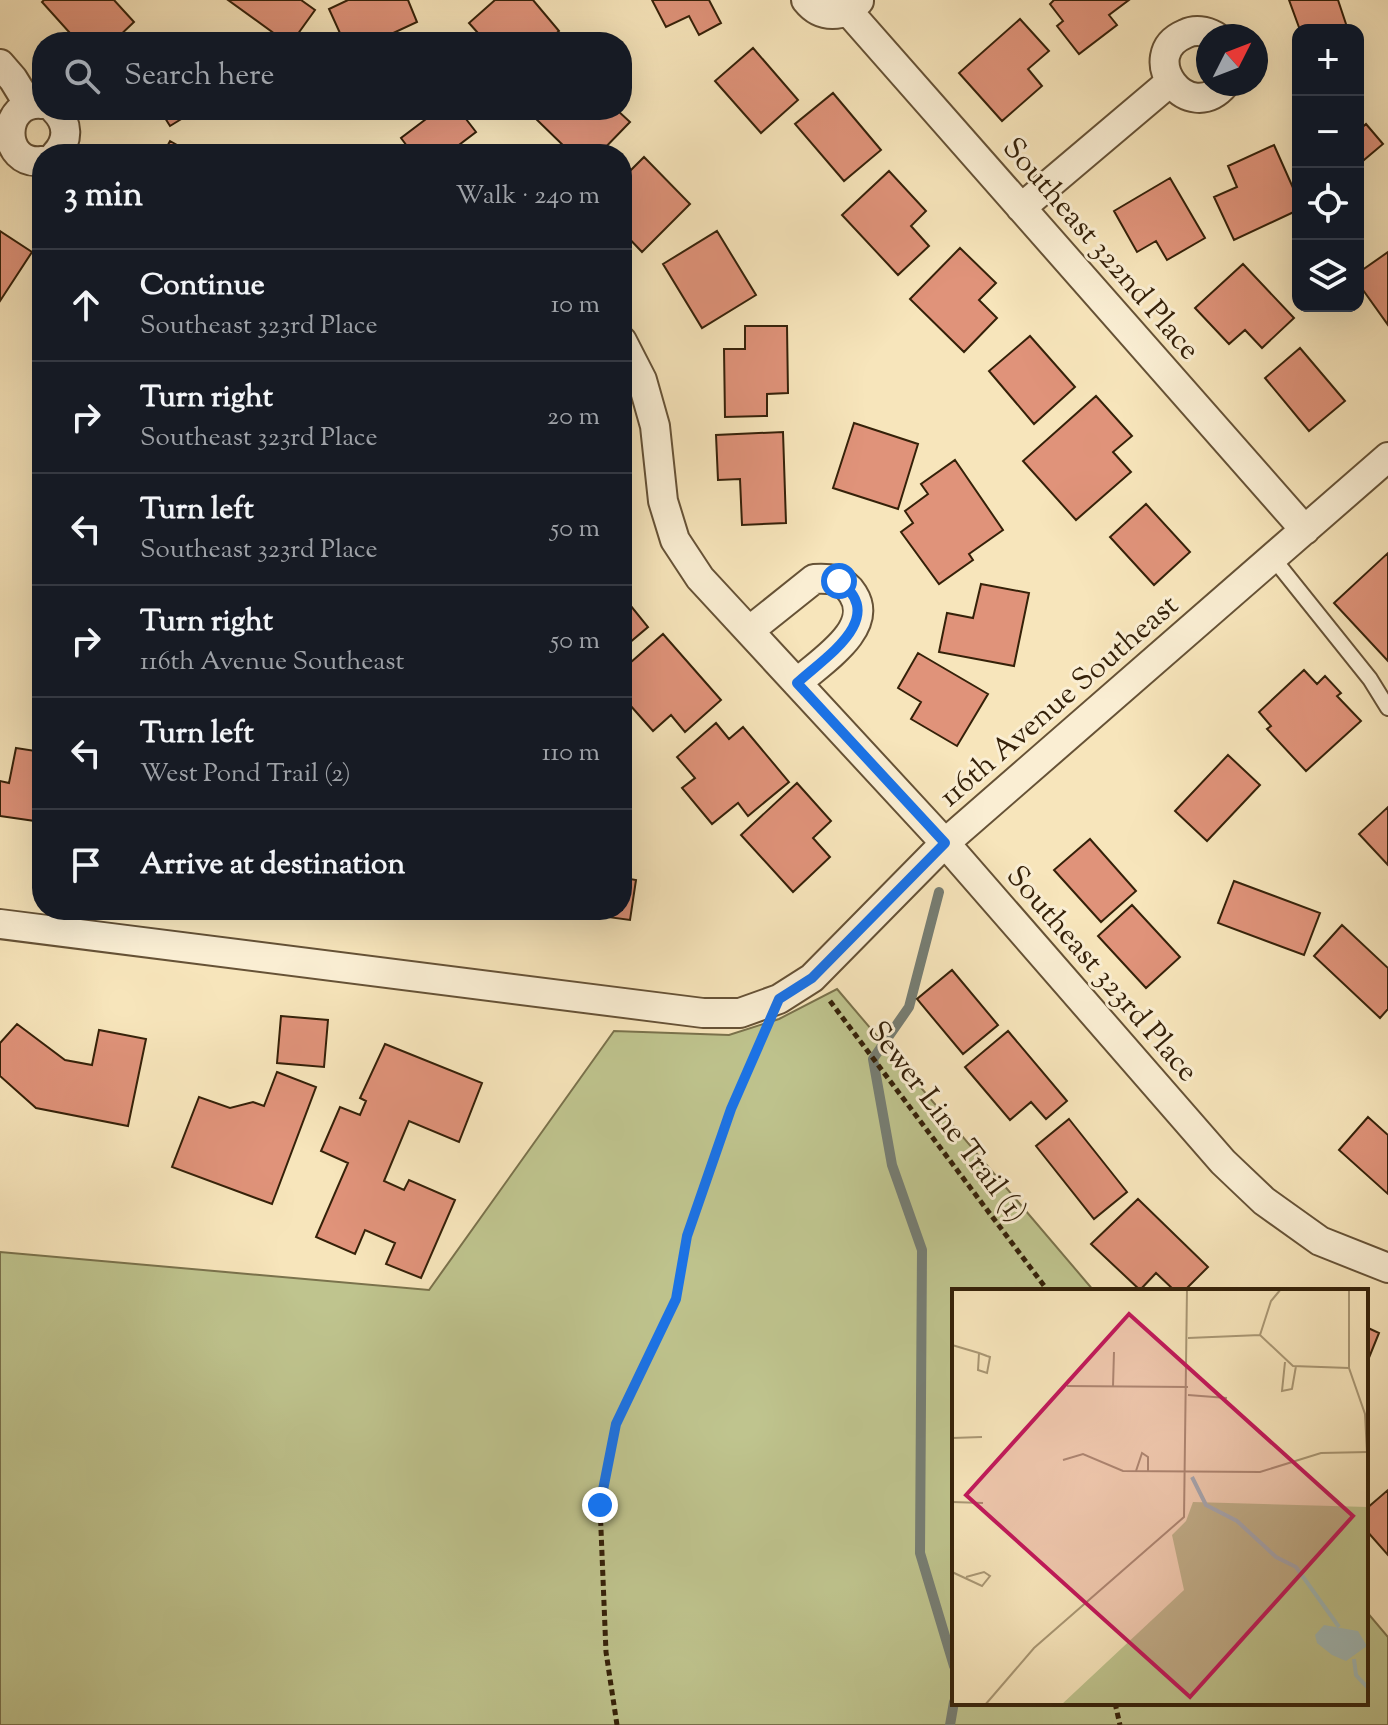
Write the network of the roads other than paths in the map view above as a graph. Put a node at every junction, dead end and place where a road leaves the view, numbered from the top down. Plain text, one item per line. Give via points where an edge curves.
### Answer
1 (806, 0) edge
2 (854, 6) edge
3 (1196, 31) edge
4 (0, 64) edge
5 (1170, 82) junction
6 (1207, 96) edge
7 (32, 97) edge
8 (32, 110) edge
9 (62, 120) edge
10 (63, 144) edge
11 (32, 160) edge
12 (1021, 208) junction
13 (632, 360) edge
14 (1388, 457) edge
15 (1305, 530) junction
16 (1273, 558) junction
17 (749, 631) junction
18 (797, 683) junction
19 (1388, 708) edge
20 (945, 843) junction
21 (0, 924) edge
22 (1388, 1268) edge

1 - 2 street, Southeast 322nd Place via 828,14
2 - 12 street, Southeast 322nd Place
3 - 5 street via 1172,43 1165,62
4 - 7 street
5 - 6 street via 1178,91
5 - 12 street
8 - 11 street via 13,117 8,136 17,154
9 - 10 street
12 - 15 street, Southeast 322nd Place
13 - 17 street, Southeast 323rd Place via 655,426 663,501 675,540 700,578
14 - 15 street, 116th Avenue Southeast
15 - 16 street, 116th Avenue Southeast
16 - 19 lane
16 - 20 street, 116th Avenue Southeast
17 - 18 street, Southeast 323rd Place
17 - 18 street via 814,579 839,581 850,589 857,600 856,626
18 - 20 street, Southeast 323rd Place
20 - 21 street, 116th Avenue Southeast via 812,978 779,999 740,1013 703,1013
20 - 22 street, Southeast 323rd Place via 1223,1162 1264,1201 1320,1241

